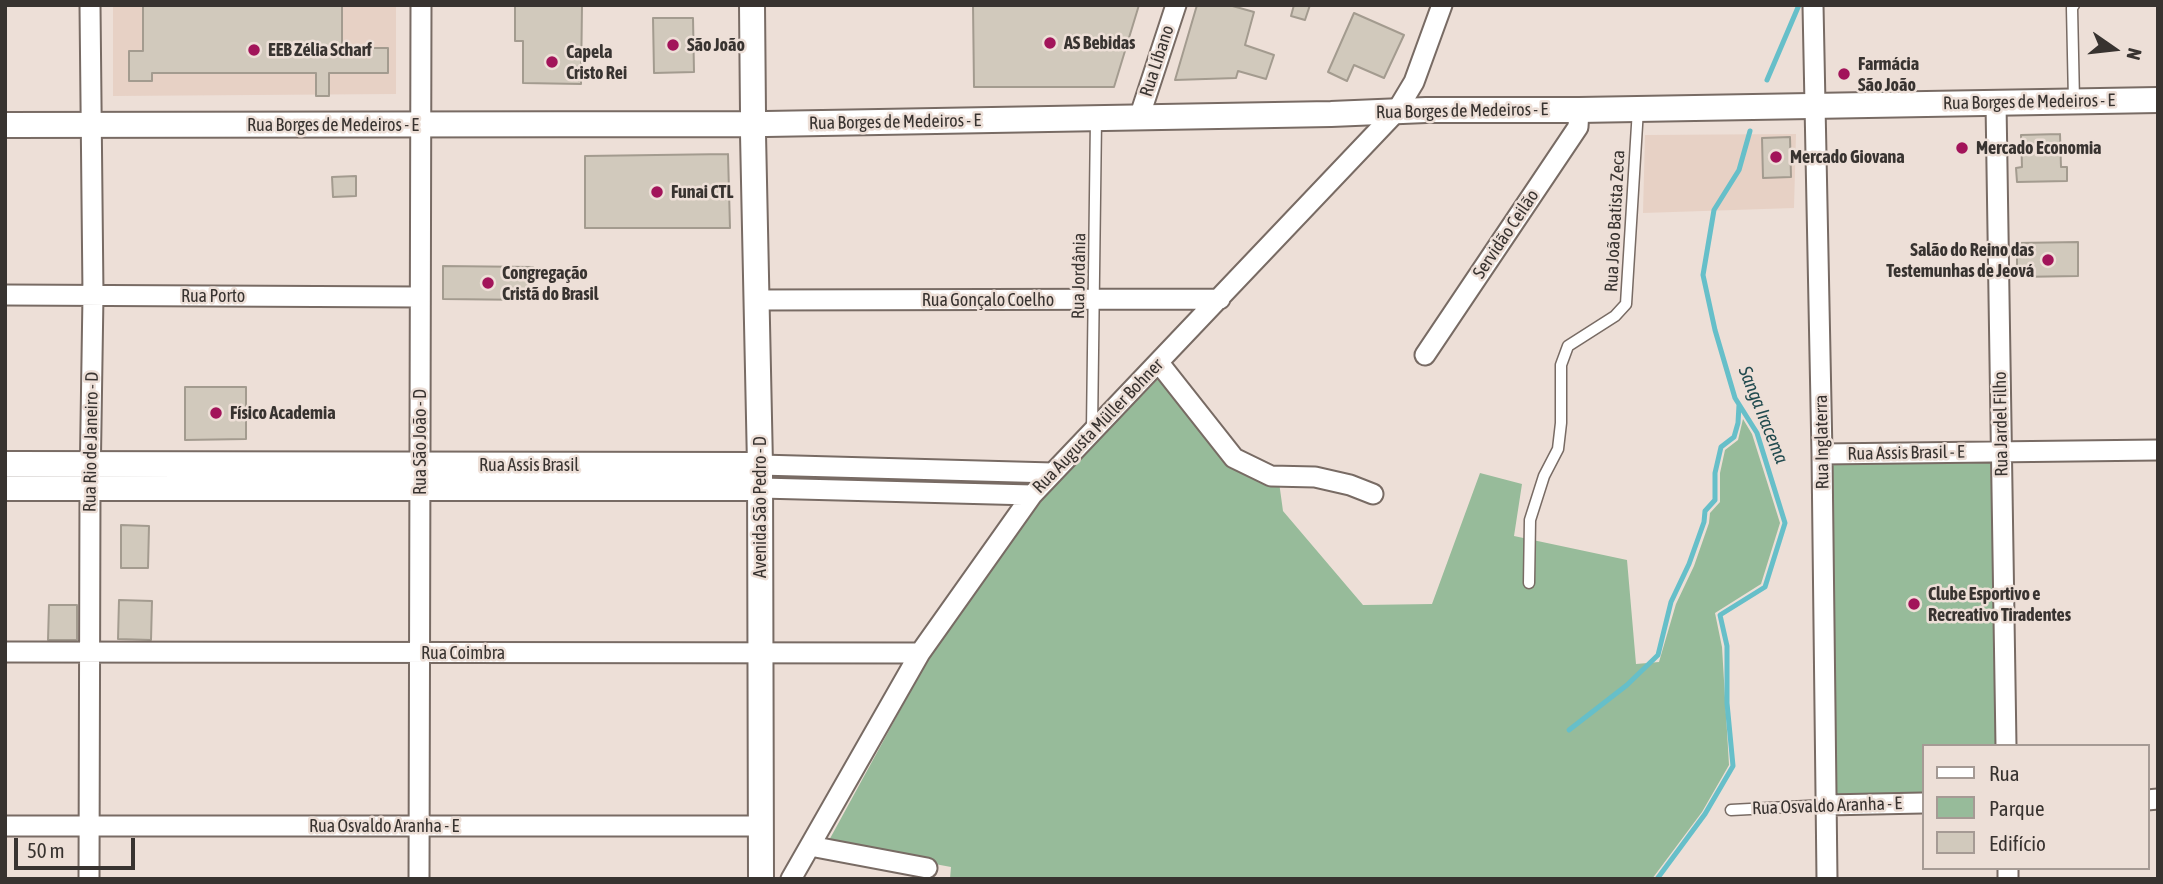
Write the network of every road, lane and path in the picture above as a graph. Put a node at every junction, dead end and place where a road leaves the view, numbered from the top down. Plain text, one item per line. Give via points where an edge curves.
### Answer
1 (90, 5) edge
2 (421, 5) edge
3 (752, 5) edge
4 (1175, 5) edge
5 (1442, 5) edge
6 (1813, 5) edge
7 (2074, 5) edge
8 (2158, 100) edge
9 (2074, 101) junction
10 (1996, 103) junction
11 (1815, 106) junction
12 (1637, 109) junction
13 (1579, 110) junction
14 (1396, 112) junction
15 (1096, 118) junction
16 (1139, 118) junction
17 (421, 124) junction
18 (754, 124) junction
19 (5, 125) edge
20 (90, 125) junction
21 (5, 295) edge
22 (93, 295) junction
23 (420, 297) junction
24 (1094, 299) junction
25 (1220, 299) junction
26 (757, 300) junction
27 (1425, 355) dead end
28 (1159, 363) junction
29 (1092, 433) junction
30 (2158, 450) edge
31 (2001, 452) junction
32 (1822, 454) junction
33 (90, 463) junction
34 (5, 464) edge
35 (1053, 473) junction
36 (257, 476) junction
37 (420, 477) junction
38 (760, 477) junction
39 (5, 488) edge
40 (90, 488) junction
41 (1373, 494) dead end
42 (1032, 495) junction
43 (1529, 583) dead end
44 (5, 652) edge
45 (89, 652) junction
46 (419, 653) junction
47 (761, 653) junction
48 (920, 653) junction
49 (2006, 744) edge
50 (1922, 803) edge
51 (1826, 805) junction
52 (1731, 810) dead end
53 (5, 826) edge
54 (89, 826) junction
55 (762, 826) junction
56 (419, 827) junction
57 (810, 846) junction
58 (927, 868) dead end
59 (89, 879) edge
60 (419, 879) edge
61 (761, 879) edge
62 (791, 879) edge
63 (1827, 879) edge

1 - 20 street, Rua Rio de Janeiro - D
2 - 17 street, Rua São João - D
3 - 18 street, Avenida São Pedro - D
4 - 16 street, Rua Líbano
5 - 14 street, Rua Augusta Müller Bohner via 1414,82
6 - 11 street, Rua Inglaterra
7 - 9 lane
8 - 9 street, Rua Borges de Medeiros - E
9 - 10 street, Rua Borges de Medeiros - E
10 - 11 street, Rua Borges de Medeiros - E
10 - 31 street, Rua Jardel Filho
11 - 12 street, Rua Borges de Medeiros - E
11 - 32 street, Rua Inglaterra
12 - 13 street, Rua Borges de Medeiros - E
12 - 43 lane, Rua João Batista Zeca via 1626,304 1568,346 1561,365 1558,449 1530,520
13 - 14 street, Rua Borges de Medeiros - E
13 - 27 street, Servidão Ceilão via 1578,127
14 - 16 street, Rua Borges de Medeiros - E
14 - 25 street, Rua Augusta Müller Bohner
15 - 16 street, Rua Borges de Medeiros - E
15 - 18 street, Rua Borges de Medeiros - E
15 - 24 lane, Rua Jordânia
17 - 18 street, Rua Borges de Medeiros - E
17 - 20 street, Rua Borges de Medeiros - E
17 - 23 street, Rua São João - D
18 - 26 street, Avenida São Pedro - D
19 - 20 street, Rua Borges de Medeiros - E
20 - 22 street, Rua Rio de Janeiro - D
21 - 22 street, Rua Porto
22 - 23 street, Rua Porto
22 - 33 street, Rua Rio de Janeiro - D
23 - 37 street, Rua São João - D
24 - 25 street, Rua Gonçalo Coelho
24 - 26 street, Rua Gonçalo Coelho
24 - 29 lane, Rua Jordânia
25 - 28 street, Rua Augusta Müller Bohner
26 - 38 street, Avenida São Pedro - D
28 - 29 street, Rua Augusta Müller Bohner
28 - 41 street via 1234,458 1272,476 1315,477
29 - 35 street, Rua Augusta Müller Bohner
30 - 31 street, Rua Assis Brasil - E
31 - 32 street, Rua Assis Brasil - E
31 - 49 street, Rua Jardel Filho
32 - 51 street, Rua Inglaterra
33 - 34 street, Rua Assis Brasil
33 - 36 street, Rua Assis Brasil
33 - 40 street, Rua Rio de Janeiro - D
35 - 38 street, Rua Assis Brasil
35 - 42 street, Rua Augusta Müller Bohner
36 - 37 street, Rua Assis Brasil
36 - 40 street, Rua Assis Brasil
37 - 38 street, Rua Assis Brasil
37 - 46 street, Rua São João - D
38 - 42 street, Rua Assis Brasil
38 - 47 street, Avenida São Pedro - D
39 - 40 street, Rua Assis Brasil
40 - 45 street, Rua Rio de Janeiro - D
42 - 48 street, Rua Augusta Müller Bohner
44 - 45 street, Rua Coimbra
45 - 46 street, Rua Coimbra
45 - 54 street, Rua Rio de Janeiro - D
46 - 47 street, Rua Coimbra
46 - 56 street, Rua São João - D
47 - 48 street, Rua Coimbra
47 - 55 street, Avenida São Pedro - D
48 - 57 street, Rua Augusta Müller Bohner
50 - 51 street, Rua Osvaldo Aranha - E
51 - 52 lane, Rua Osvaldo Aranha - E
51 - 63 street, Rua Inglaterra
53 - 54 street, Rua Osvaldo Aranha - E
54 - 56 street, Rua Osvaldo Aranha - E
54 - 59 street, Rua Rio de Janeiro - D
55 - 56 street, Rua Osvaldo Aranha - E
55 - 61 street, Avenida São Pedro - D
56 - 60 street, Rua São João - D
57 - 58 street
57 - 62 street, Rua Augusta Müller Bohner

